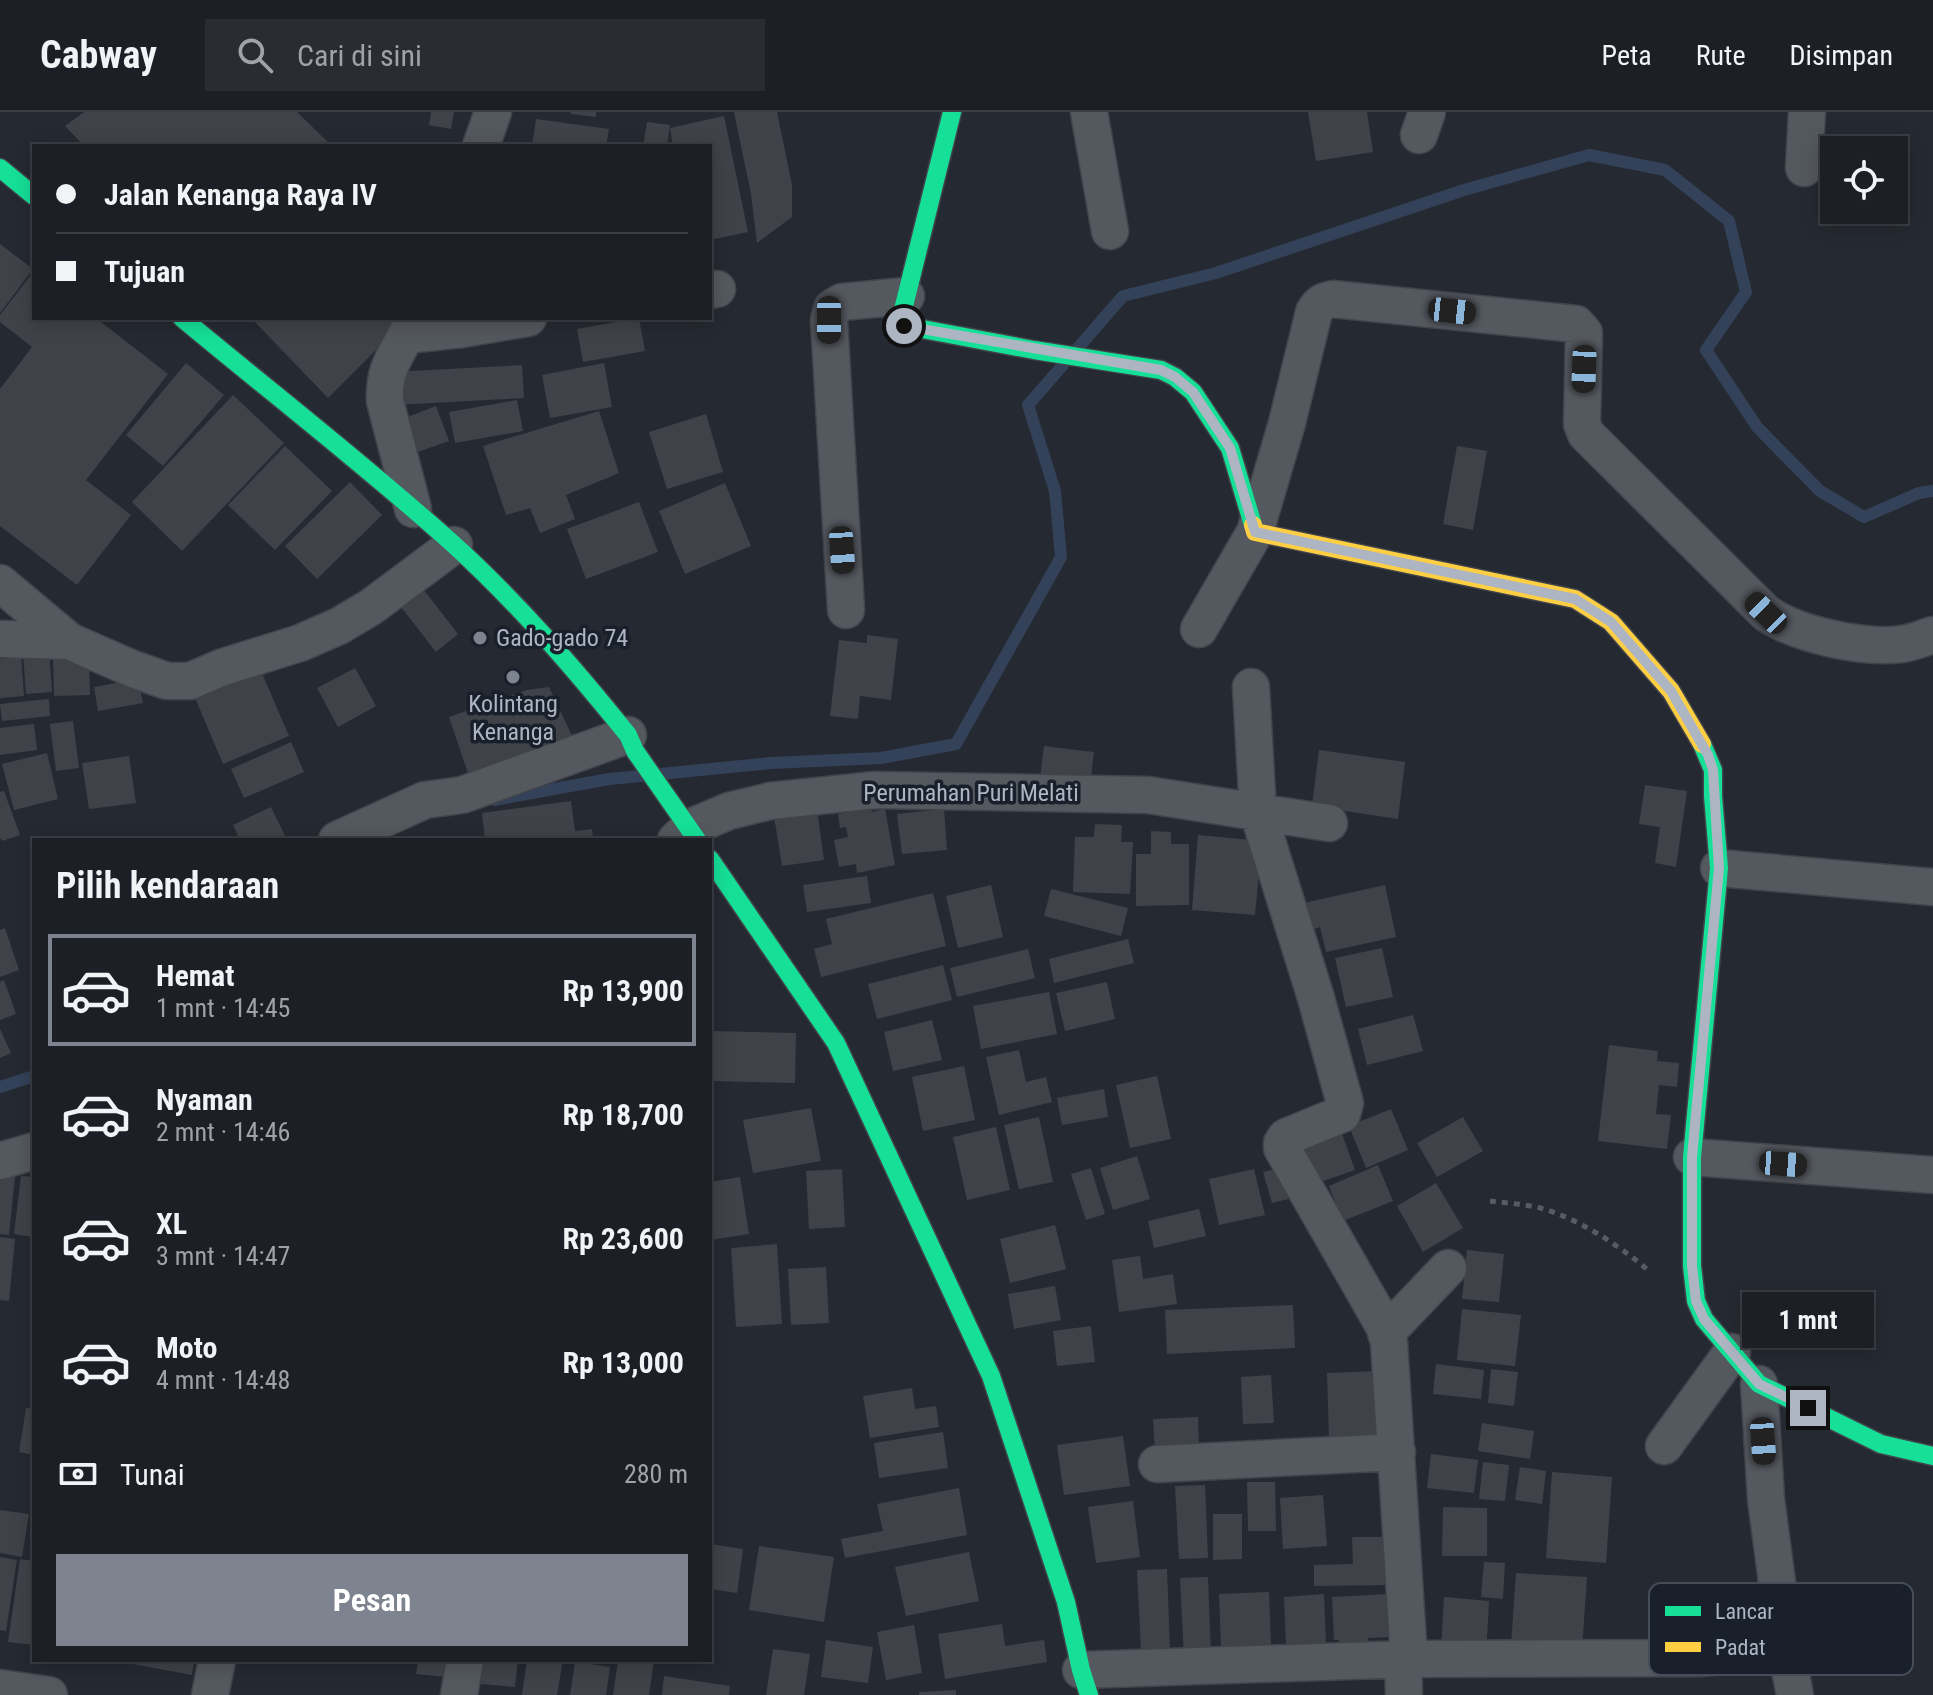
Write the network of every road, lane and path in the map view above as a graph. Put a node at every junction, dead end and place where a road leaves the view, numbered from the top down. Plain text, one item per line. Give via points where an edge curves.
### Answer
1 (493, 112) edge
2 (952, 112) edge
3 (1089, 112) edge
4 (1807, 112) edge
5 (482, 144) edge
6 (0, 168) edge
7 (1804, 168) dead end
8 (32, 194) edge
9 (1110, 231) dead end
10 (906, 296) junction
11 (184, 320) edge
12 (516, 320) edge
13 (410, 326) edge
14 (413, 509) junction
15 (1255, 532) junction
16 (454, 545) junction
17 (0, 583) edge
18 (846, 610) dead end
19 (1199, 629) dead end
20 (1933, 635) edge
21 (0, 639) edge
22 (69, 641) junction
23 (1251, 687) dead end
24 (632, 743) junction
25 (1258, 812) junction
26 (1329, 823) dead end
27 (684, 830) edge
28 (341, 838) edge
29 (712, 862) edge
30 (1719, 868) junction
31 (1933, 887) edge
32 (32, 1152) edge
33 (1692, 1157) junction
34 (0, 1161) edge
35 (1933, 1175) edge
36 (1490, 1201) dead end
37 (1448, 1268) dead end
38 (1655, 1276) dead end
39 (1386, 1333) junction
40 (1732, 1352) junction
41 (1759, 1384) junction
42 (1664, 1446) dead end
43 (1397, 1452) junction
44 (1933, 1456) edge
45 (1157, 1464) dead end
46 (1777, 1583) edge
47 (1649, 1658) edge
48 (1406, 1659) junction
49 (217, 1662) edge
50 (465, 1662) edge
51 (1791, 1675) edge
52 (1085, 1682) edge
53 (0, 1688) edge
54 (49, 1695) edge
55 (210, 1695) edge
56 (459, 1695) edge
57 (1404, 1695) edge
58 (1795, 1695) edge

1 - 5 street
2 - 10 street
3 - 9 street
4 - 7 street
6 - 8 street
10 - 15 street via 900,322 904,326 1161,370 1175,377 1193,392 1230,448
10 - 18 street via 842,302 832,308 829,320
11 - 14 street
12 - 13 street via 462,329
13 - 14 street via 390,363 384,391
14 - 16 street
15 - 19 street
15 - 20 street via 1318,305 1339,300 1565,322 1584,333 1586,434 1766,613 1810,633 1875,645
15 - 30 street via 1575,599 1611,622 1671,691 1708,755
16 - 22 street via 339,626 190,681 167,681
16 - 24 street via 539,629
17 - 22 street
21 - 22 street
23 - 25 street
24 - 27 street
24 - 28 street via 462,795 425,800
25 - 26 street, Perumahan Puri Melati
25 - 27 street, Perumahan Puri Melati via 1148,795 875,790 770,801
25 - 39 street via 1345,1103 1342,1114 1286,1137 1282,1148
29 - 52 street via 836,1043 991,1376 1066,1602
30 - 31 street
30 - 33 street
32 - 34 street
33 - 35 street
33 - 40 street via 1696,1301
36 - 38 path via 1565,1217
37 - 39 street
39 - 43 street
40 - 41 street
40 - 42 street
41 - 44 street via 1881,1444
41 - 46 street
43 - 45 street
43 - 48 street
47 - 48 street
48 - 52 street
48 - 57 street
49 - 55 street
50 - 56 street
51 - 58 street
53 - 54 street

